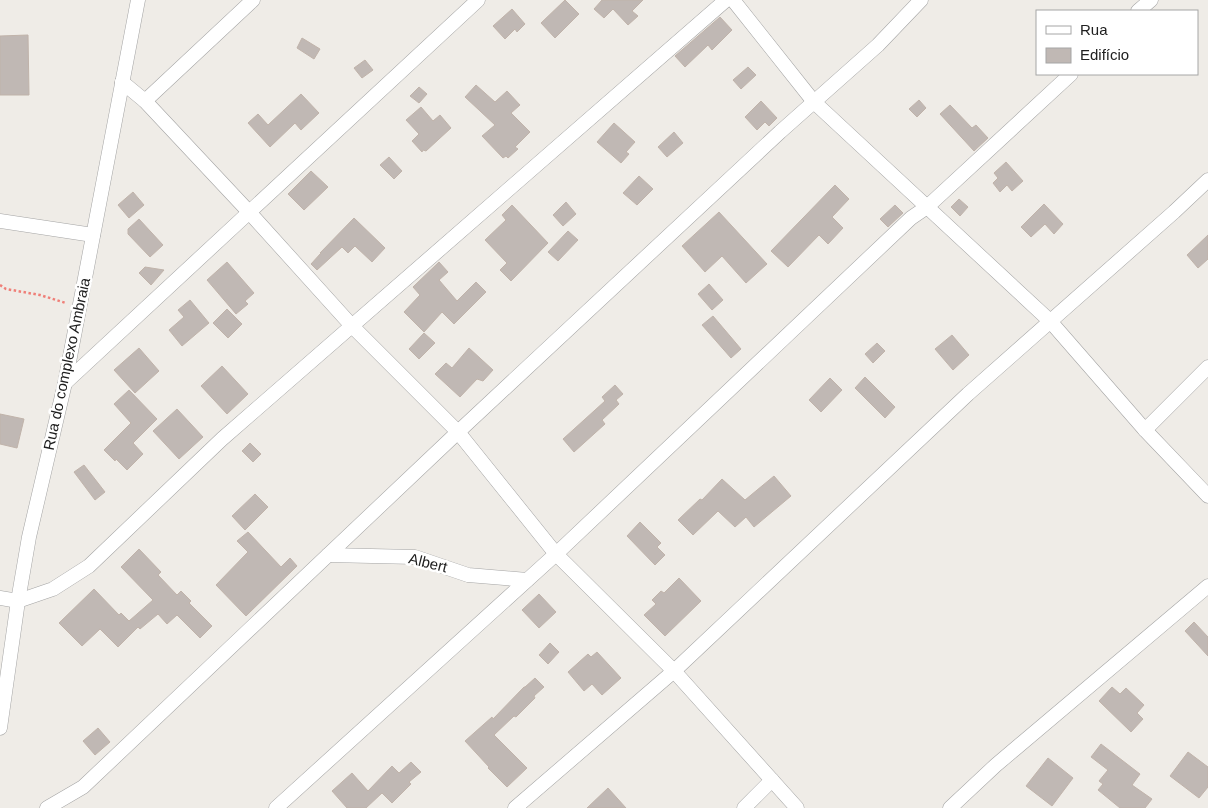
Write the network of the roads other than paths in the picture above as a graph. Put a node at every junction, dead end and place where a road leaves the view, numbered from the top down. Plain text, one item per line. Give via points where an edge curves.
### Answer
1 (138, 0) edge
2 (253, 0) edge
3 (478, 0) edge
4 (726, 0) edge
5 (733, 0) edge
6 (921, 0) edge
7 (1151, 0) edge
8 (1139, 10) edge
9 (1070, 75) edge
10 (122, 82) junction
11 (145, 101) junction
12 (814, 102) junction
13 (1208, 180) edge
14 (927, 208) junction
15 (249, 212) junction
16 (0, 222) edge
17 (93, 235) junction
18 (1050, 321) junction
19 (352, 326) junction
20 (1208, 367) edge
21 (65, 383) junction
22 (1145, 430) junction
23 (458, 432) junction
24 (1208, 496) edge
25 (556, 554) junction
26 (328, 555) junction
27 (527, 580) junction
28 (1208, 586) edge
29 (0, 598) edge
30 (18, 601) junction
31 (674, 671) junction
32 (0, 728) edge
33 (772, 780) junction
34 (47, 808) edge
35 (276, 808) edge
36 (515, 808) edge
37 (744, 808) edge
38 (797, 808) edge
39 (950, 808) edge

1 - 10 street, Rua do complexo Ambraia
2 - 11 street
3 - 15 street
4 - 19 street
5 - 12 street
6 - 12 street via 878,45
7 - 8 street
9 - 14 street
10 - 11 street
10 - 17 street, Rua do complexo Ambraia
11 - 15 street
12 - 14 street
12 - 23 street
13 - 18 street
14 - 18 street
14 - 25 street via 911,218
15 - 19 street
15 - 21 street
16 - 17 street
17 - 21 street, Rua do complexo Ambraia
18 - 22 street
18 - 31 street via 917,441
19 - 23 street
19 - 30 street via 222,439 89,566 53,589
20 - 22 street
21 - 30 street, Rua do complexo Ambraia via 29,537
22 - 24 street
23 - 25 street
23 - 26 street
25 - 27 street
25 - 31 street
26 - 27 street, Albert via 415,557 468,575
26 - 34 street via 83,787
27 - 35 street
28 - 39 street via 996,765
29 - 30 street
30 - 32 street, Rua do complexo Ambraia
31 - 33 street
31 - 36 street
33 - 37 street
33 - 38 street

